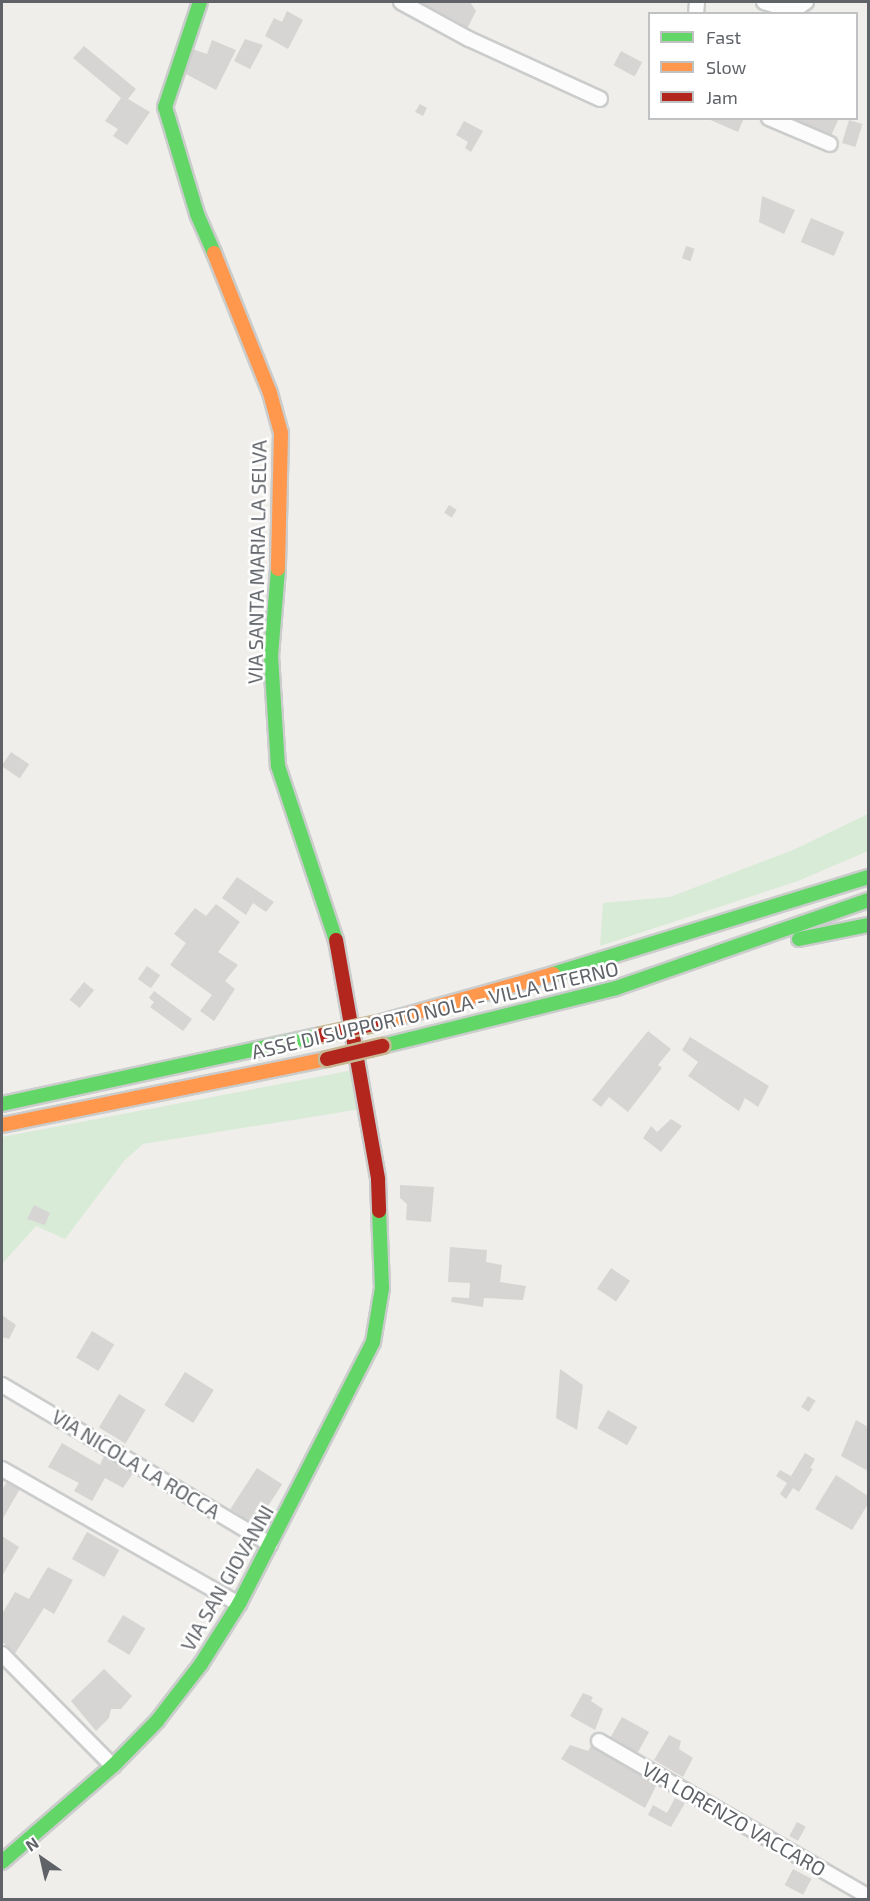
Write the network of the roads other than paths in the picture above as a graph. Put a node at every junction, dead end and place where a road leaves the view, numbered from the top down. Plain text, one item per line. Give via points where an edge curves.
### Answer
1 (200, 2) edge
2 (401, 2) edge
3 (764, 2) edge
4 (806, 2) edge
5 (600, 99) dead end
6 (774, 120) edge
7 (830, 144) dead end
8 (868, 868) edge
9 (868, 877) edge
10 (868, 900) edge
11 (794, 902) junction
12 (868, 925) edge
13 (722, 954) junction
14 (2, 1104) edge
15 (2, 1125) edge
16 (366, 1357) joint
17 (2, 1385) edge
18 (2, 1469) edge
19 (270, 1544) junction
20 (239, 1604) junction
21 (2, 1654) edge
22 (599, 1741) dead end
23 (113, 1766) junction
24 (2, 1862) edge
25 (868, 1896) edge

1 - 16 main road, VIA SANTA MARIA LA SELVA via 165,108 197,214 250,338 281,433 280,548 271,656 278,766 336,938 378,1179 382,1288 373,1342
2 - 5 street via 469,39
3 - 4 street via 793,11
6 - 7 street
8 - 11 main road
9 - 11 main road, ASSE DI SUPPORTO NOLA - VILLA LITERNO
10 - 13 main road, ASSE DI SUPPORTO NOLA - VILLA LITERNO
11 - 14 main road, ASSE DI SUPPORTO NOLA - VILLA LITERNO, bridge via 378,1023
12 - 13 main road
13 - 15 main road, ASSE DI SUPPORTO NOLA - VILLA LITERNO, bridge via 546,1007 382,1046
16 - 19 main road, VIA SAN GIOVANNI
17 - 19 street, VIA NICOLA LA ROCCA
18 - 20 street
19 - 20 main road, VIA SAN GIOVANNI
20 - 23 main road, VIA SAN GIOVANNI via 201,1664 157,1721
21 - 23 street
22 - 25 street, VIA LORENZO VACCARO
23 - 24 main road, VIA SAN GIOVANNI

